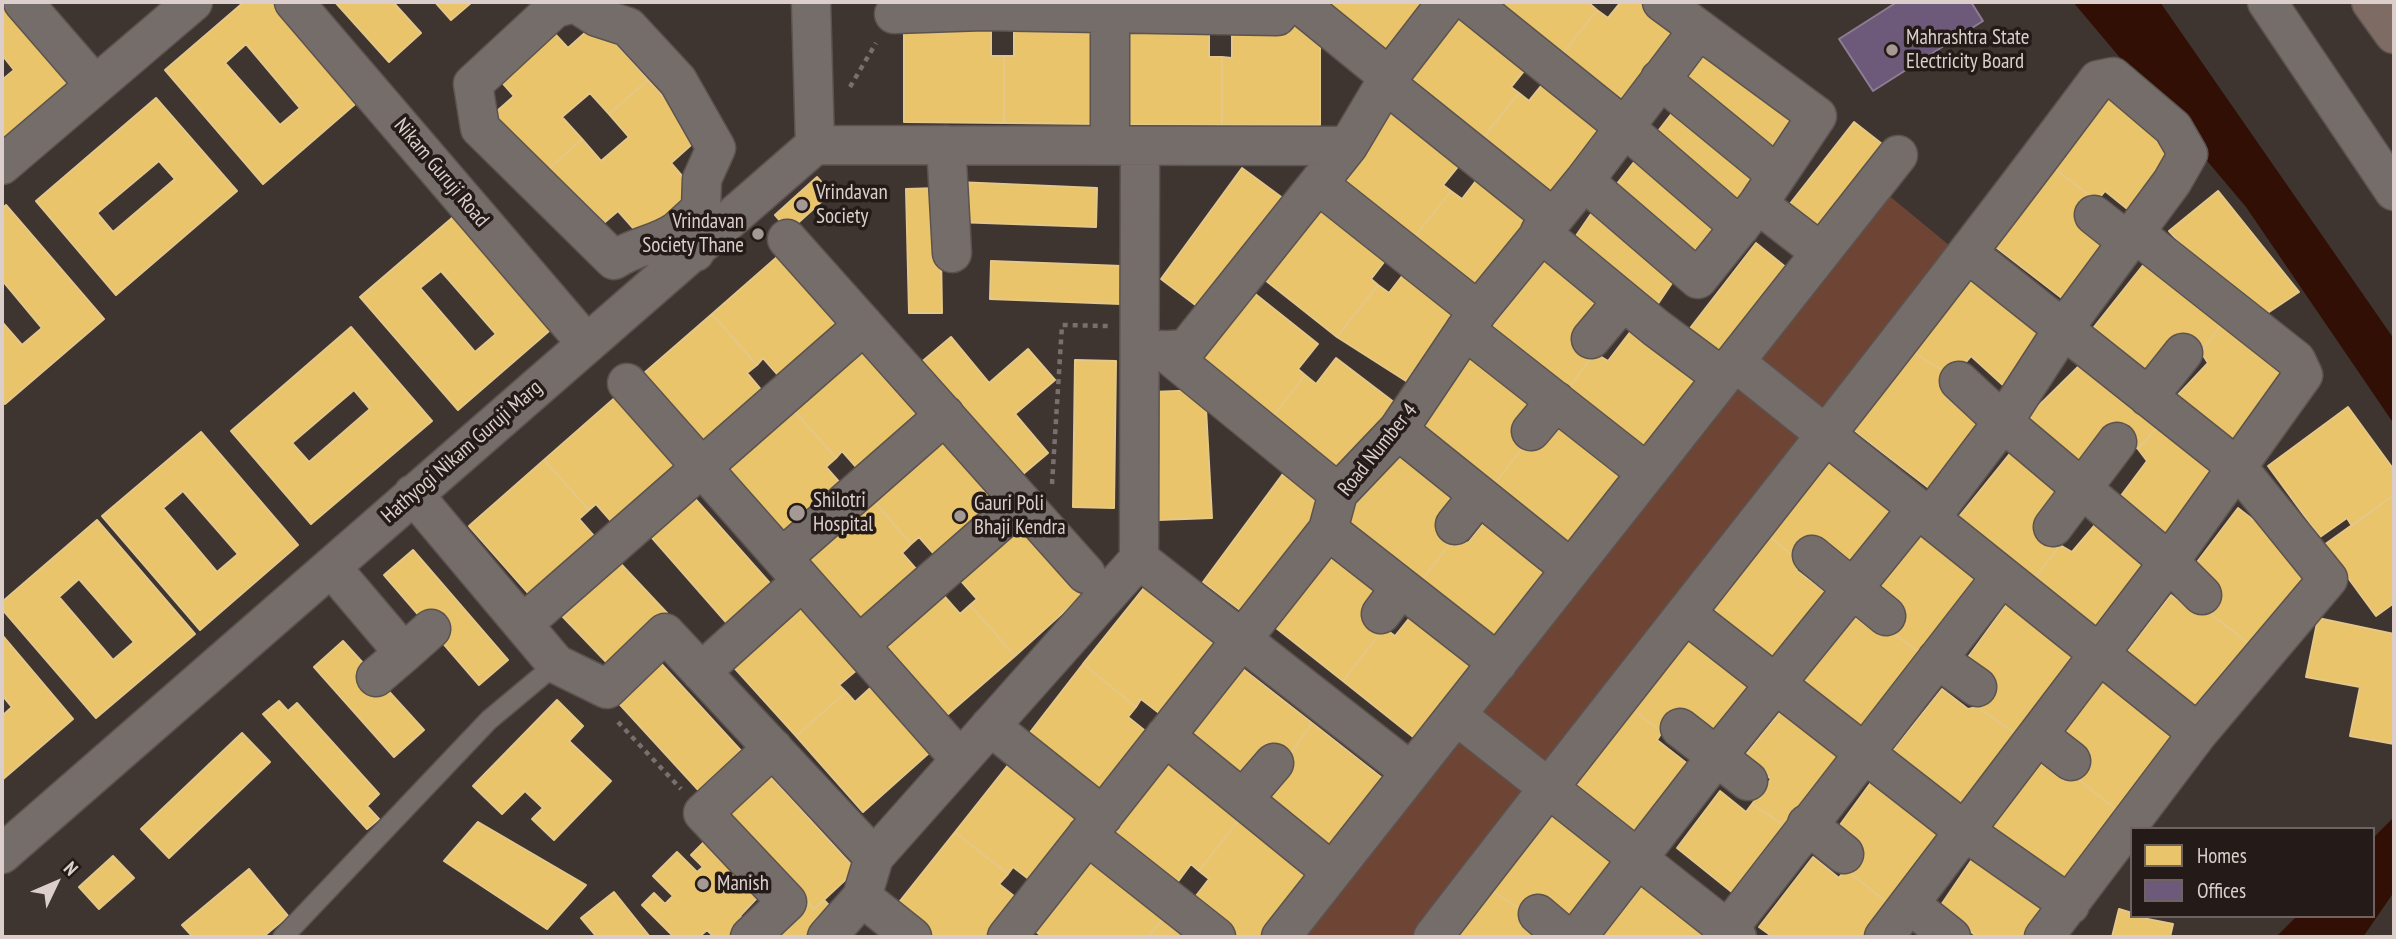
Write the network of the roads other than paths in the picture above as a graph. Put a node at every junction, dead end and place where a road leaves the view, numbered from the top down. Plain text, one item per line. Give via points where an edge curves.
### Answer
1 (23, 2) edge
2 (193, 2) edge
3 (295, 2) edge
4 (811, 2) edge
5 (1288, 2) edge
6 (1297, 2) edge
7 (1447, 2) edge
8 (1469, 2) edge
9 (1662, 2) edge
10 (2267, 2) edge
11 (2371, 2) edge
12 (983, 6) edge
13 (1110, 13) junction
14 (894, 14) road end
15 (1699, 29) junction
16 (2394, 34) edge
17 (1660, 79) junction
18 (1387, 80) junction
19 (95, 85) junction
20 (1623, 126) junction
21 (1125, 137) junction
22 (815, 145) junction
23 (946, 145) junction
24 (1348, 146) junction
25 (1898, 155) dead end
26 (2, 165) edge
27 (1584, 181) junction
28 (1318, 184) junction
29 (2394, 191) edge
30 (1758, 202) junction
31 (2094, 215) dead end
32 (1546, 225) junction
33 (2132, 237) junction
34 (787, 239) dead end
35 (686, 241) junction
36 (1819, 251) junction
37 (952, 253) dead end
38 (1969, 254) junction
39 (1623, 301) junction
40 (1471, 320) junction
41 (864, 325) junction
42 (2064, 328) junction
43 (1591, 339) dead end
44 (1148, 343) junction
45 (587, 344) junction
46 (2183, 354) dead end
47 (1728, 369) junction
48 (1959, 381) dead end
49 (627, 383) dead end
50 (2148, 397) junction
51 (1556, 401) junction
52 (945, 415) junction
53 (2003, 422) junction
54 (1398, 430) junction
55 (1531, 431) dead end
56 (1825, 433) junction
57 (2117, 442) dead end
58 (701, 467) junction
59 (2238, 468) junction
60 (1647, 472) junction
61 (2082, 488) junction
62 (1338, 493) junction
63 (413, 495) junction
64 (1479, 495) junction
65 (1022, 502) junction
66 (1924, 512) junction
67 (1455, 525) dead end
68 (2053, 527) dead end
69 (1328, 530) junction
70 (1812, 555) dead end
71 (1139, 559) junction
72 (2169, 562) junction
73 (331, 567) junction
74 (792, 569) junction
75 (1571, 569) junction
76 (1086, 574) dead end
77 (2001, 577) junction
78 (1852, 589) junction
79 (2202, 595) dead end
80 (1686, 614) junction
81 (1886, 616) dead end
82 (523, 624) junction
83 (1241, 639) junction
84 (859, 645) junction
85 (404, 653) dead end
86 (2099, 653) junction
87 (1937, 659) junction
88 (1498, 663) junction
89 (556, 664) junction
90 (701, 672) junction
91 (1776, 683) junction
92 (1977, 687) dead end
93 (1455, 715) junction
94 (990, 726) junction
95 (1680, 728) dead end
96 (2198, 733) junction
97 (1165, 736) junction
98 (2039, 736) junction
99 (773, 748) junction
100 (1866, 752) junction
101 (1717, 756) junction
102 (960, 759) junction
103 (2071, 761) dead end
104 (1274, 763) dead end
105 (1411, 772) junction
106 (1748, 781) dead end
107 (1547, 788) junction
108 (1243, 799) junction
109 (1807, 824) junction
110 (1095, 825) junction
111 (1963, 830) junction
112 (2, 854) edge
113 (1844, 854) dead end
114 (874, 857) junction
115 (1640, 858) junction
116 (1332, 872) junction
117 (862, 897) junction
118 (1911, 905) junction
119 (2070, 905) junction
120 (1014, 935) edge
121 (1729, 935) edge
122 (282, 937) edge
123 (750, 937) edge
124 (827, 937) edge
125 (912, 937) edge
126 (1216, 937) edge
127 (1281, 937) edge
128 (1433, 937) edge
129 (1577, 937) edge
130 (1884, 937) edge
131 (1951, 937) edge
132 (2044, 937) edge

1 - 19 street
2 - 19 street
3 - 45 street, Nikam Guruji Road
4 - 22 street
5 - 13 street via 1277,16
6 - 18 street
7 - 18 street
8 - 20 street
9 - 15 street
10 - 29 street
11 - 16 highway
12 - 13 street
12 - 14 street
13 - 21 street
15 - 17 street, Road Number 4
15 - 30 street via 1817,116
17 - 20 street, Road Number 4
17 - 30 street
18 - 24 street
18 - 32 street
19 - 26 street
20 - 27 street, Road Number 4
20 - 30 street
21 - 23 street
21 - 24 street
21 - 44 street
22 - 23 street
22 - 35 street, Hathyogi Nikam Guruji Marg
23 - 37 street
24 - 28 street
25 - 36 street
27 - 30 street via 1698,279
27 - 32 street, Road Number 4
28 - 40 street
28 - 44 street via 1186,349
30 - 36 street
31 - 33 street
32 - 39 street
32 - 40 street, Road Number 4
33 - 38 street via 2188,154 2173,128 2113,77 2098,80
33 - 42 street
33 - 59 street via 2296,360 2302,375
34 - 41 street
35 - 35 street via 701,209 702,179 716,148 678,81 628,27 597,17 575,3 555,9 473,83 480,128 614,260 631,249
35 - 45 street, Hathyogi Nikam Guruji Marg
36 - 47 street
38 - 42 street
38 - 56 street
39 - 43 street
39 - 47 street
40 - 51 street
40 - 54 street, Road Number 4
41 - 52 street
41 - 58 street
42 - 50 street
42 - 53 street
44 - 62 street
44 - 71 street
45 - 63 street, Hathyogi Nikam Guruji Marg
46 - 50 street
47 - 56 street
47 - 60 street
48 - 53 street
49 - 58 street
50 - 59 street
51 - 55 street
51 - 60 street
52 - 65 street
52 - 74 street
53 - 61 street
53 - 66 street
54 - 62 street, Road Number 4
54 - 64 street
56 - 66 street
56 - 80 street
57 - 61 street
58 - 74 street
58 - 82 street
59 - 72 street
59 - 96 street via 2328,579
60 - 75 street
61 - 68 street
61 - 72 street
62 - 69 street, Road Number 4
63 - 73 street, Hathyogi Nikam Guruji Marg
63 - 82 street
64 - 67 street
64 - 75 street
65 - 76 street
65 - 84 street
66 - 77 street
66 - 78 street
69 - 83 street, Road Number 4
69 - 88 street via 1391,601
70 - 78 street
71 - 83 street
71 - 94 street
72 - 79 street
72 - 86 street
73 - 85 street
73 - 112 street, Hathyogi Nikam Guruji Marg
74 - 84 street
74 - 90 street
75 - 88 street
77 - 86 street
77 - 87 street
78 - 81 street
78 - 91 street
80 - 91 street
80 - 107 street
82 - 89 street
83 - 97 street, Road Number 4
83 - 105 street
84 - 102 street
86 - 96 street
86 - 98 street
87 - 92 street
87 - 100 street
88 - 93 street
89 - 90 street via 607,689 665,633
89 - 122 lane via 489,720
90 - 99 street
91 - 100 street
91 - 101 street
93 - 105 street
93 - 107 street
94 - 102 street
94 - 110 street
95 - 101 street
96 - 119 street
97 - 108 street
97 - 110 street, Road Number 4
98 - 103 street
98 - 111 street
99 - 114 street
99 - 123 street via 704,813 787,902
100 - 109 street
100 - 111 street
101 - 106 street
101 - 115 street
102 - 114 street
104 - 108 street
105 - 116 street
107 - 115 street
107 - 128 street
108 - 116 street
109 - 113 street
109 - 121 street
110 - 120 street, Road Number 4
110 - 126 street
111 - 118 street
111 - 119 street
114 - 117 street
115 - 121 street
115 - 129 street
116 - 127 street
117 - 124 street
117 - 125 street
118 - 130 street
118 - 131 street
119 - 132 street

